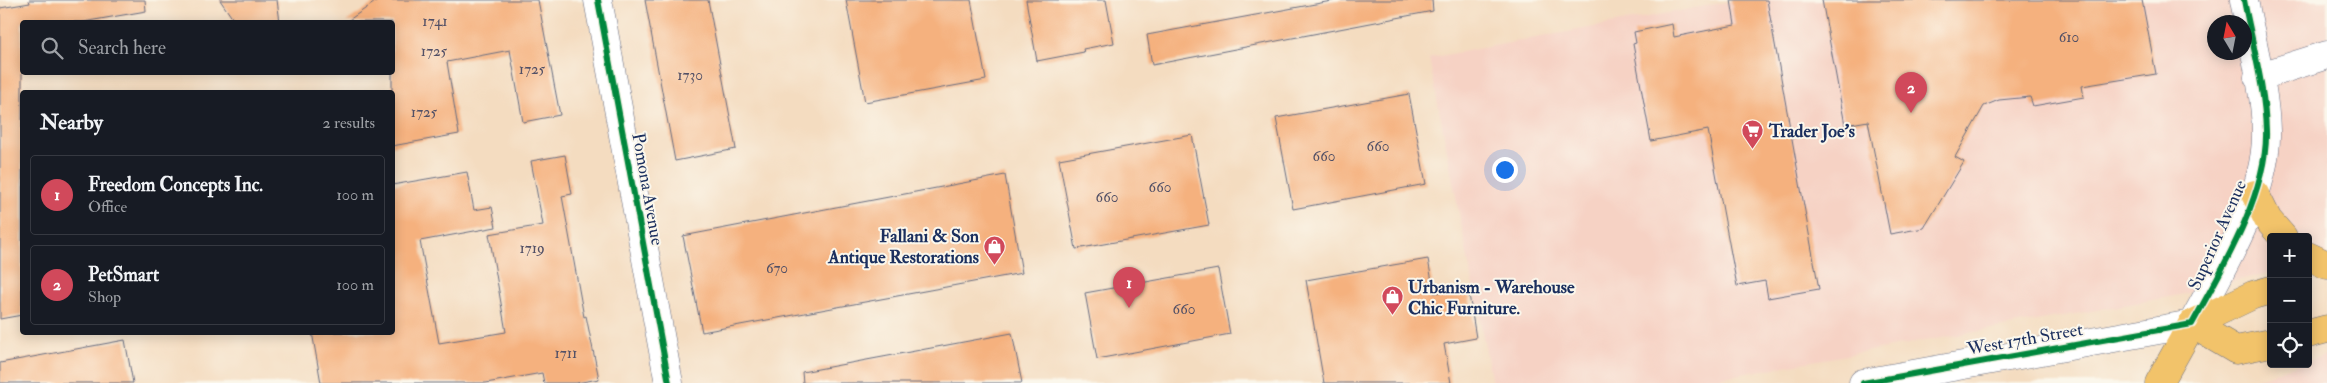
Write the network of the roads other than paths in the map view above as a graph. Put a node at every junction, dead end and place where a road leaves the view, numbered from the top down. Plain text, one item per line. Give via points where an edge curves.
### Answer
1 (598, 0) edge
2 (2244, 0) edge
3 (2327, 55) edge
4 (2258, 77) junction
5 (2255, 194) junction
6 (2279, 233) edge
7 (2312, 258) edge
8 (2327, 265) edge
9 (2327, 272) edge
10 (2311, 278) edge
11 (2267, 291) edge
12 (2192, 324) junction
13 (2327, 329) edge
14 (2312, 333) edge
15 (2267, 344) edge
16 (669, 383) edge
17 (1863, 383) edge
18 (2159, 383) edge

1 - 16 street, Pomona Avenue
2 - 4 street, Superior Avenue
3 - 4 street
4 - 5 street, Superior Avenue via 2266,132
5 - 6 main road
5 - 12 street, Superior Avenue via 2229,254
7 - 8 main road
9 - 10 main road
11 - 12 main road
12 - 15 main road via 2236,350
12 - 17 street, West 17th Street
12 - 18 main road, Superior Avenue
13 - 14 main road

